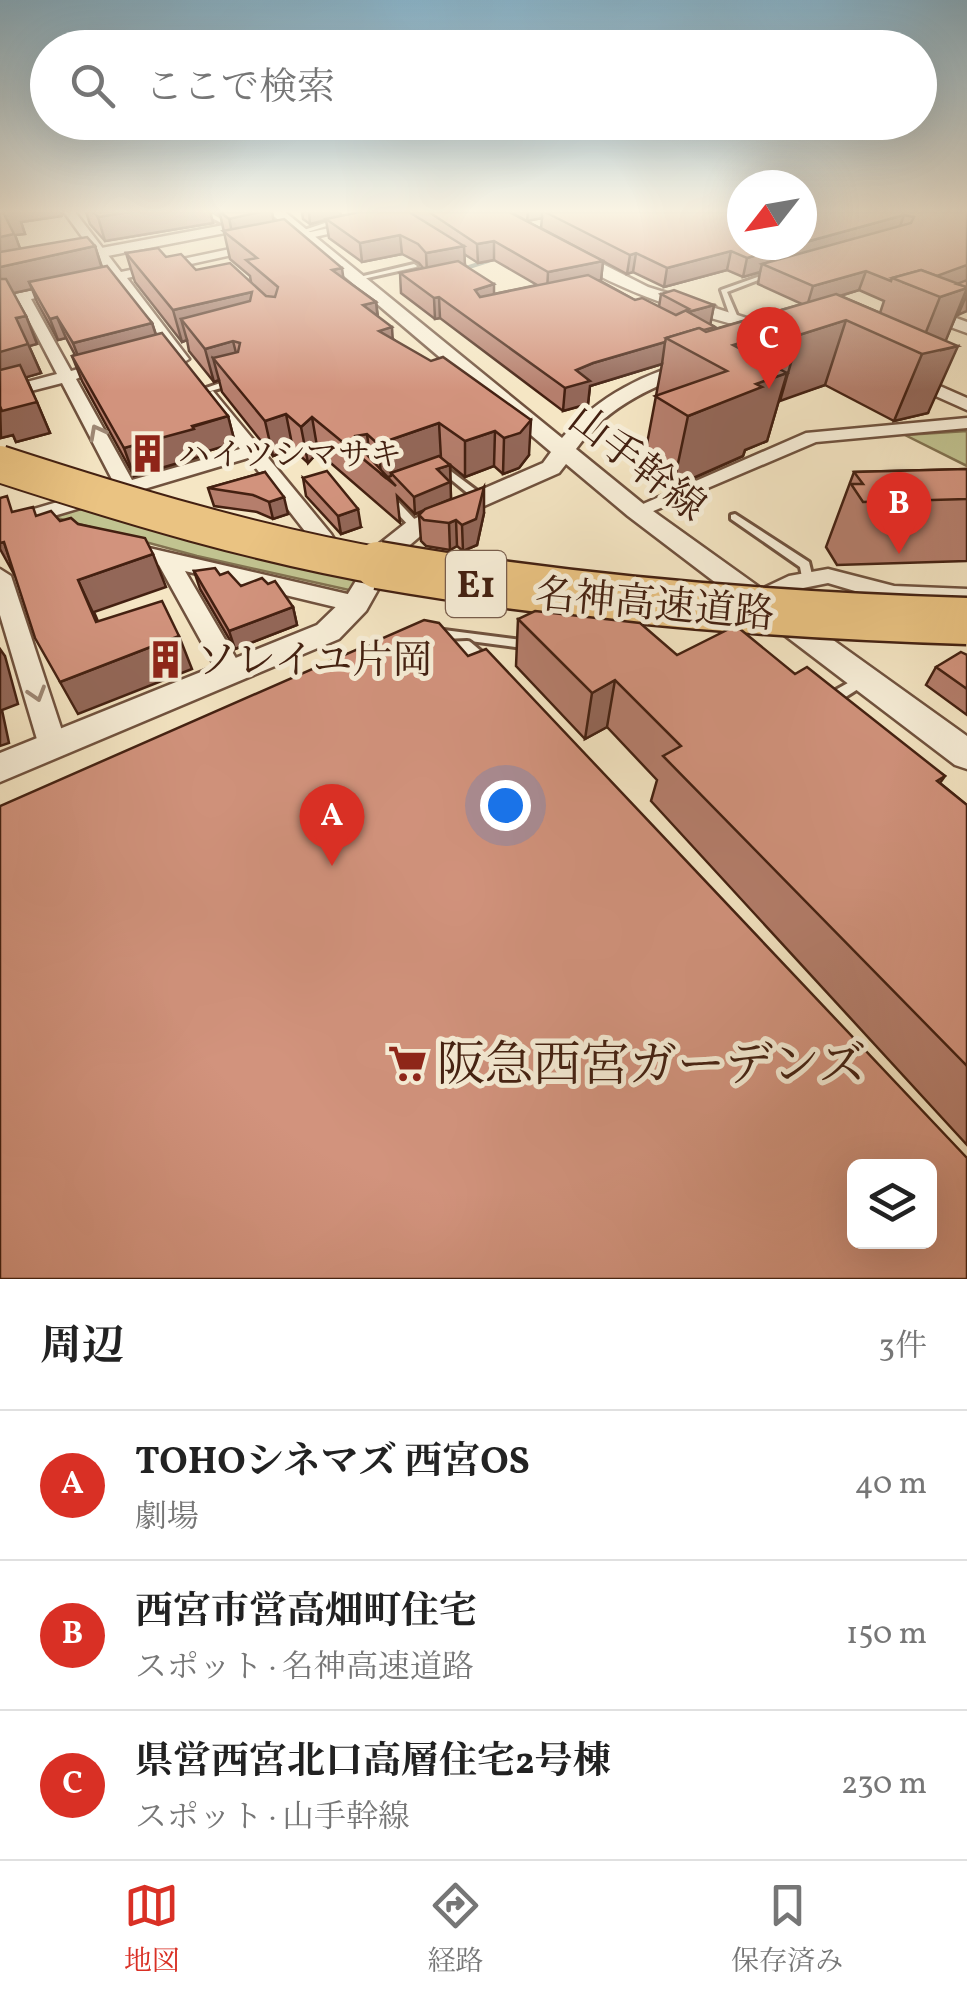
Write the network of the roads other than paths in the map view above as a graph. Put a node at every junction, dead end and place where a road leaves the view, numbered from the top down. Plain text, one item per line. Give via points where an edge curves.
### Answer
1 (113, 272) edge
2 (142, 272) edge
3 (348, 272) edge
4 (388, 272) edge
5 (601, 272) edge
6 (779, 272) edge
7 (117, 277) junction
8 (354, 279) junction
9 (23, 296) junction
10 (0, 301) edge
11 (915, 308) edge
12 (736, 320) junction
13 (967, 328) edge
14 (757, 346) edge
15 (724, 358) edge
16 (103, 368) edge
17 (895, 370) edge
18 (66, 374) junction
19 (242, 378) edge
20 (967, 385) edge
21 (204, 390) junction
22 (0, 394) edge
23 (944, 394) junction
24 (967, 405) edge
25 (967, 424) edge
26 (0, 445) edge
27 (254, 451) junction
28 (564, 453) junction
29 (0, 464) edge
30 (426, 471) edge
31 (395, 482) edge
32 (127, 489) junction
33 (480, 498) junction
34 (13, 503) edge
35 (0, 508) edge
36 (637, 512) junction
37 (734, 517) dead end
38 (0, 526) edge
39 (416, 527) junction
40 (62, 531) edge
41 (323, 539) junction
42 (97, 542) edge
43 (387, 552) junction
44 (169, 562) junction
45 (0, 576) edge
46 (807, 579) junction
47 (967, 598) edge
48 (760, 600) junction
49 (356, 604) junction
50 (967, 621) edge
51 (414, 630) edge
52 (967, 646) edge
53 (550, 648) edge
54 (432, 659) edge
55 (230, 672) junction
56 (491, 677) edge
57 (864, 678) junction
58 (830, 722) edge
59 (53, 746) junction
60 (967, 755) edge
61 (0, 768) edge

1 - 7 street
2 - 7 street
3 - 8 street, 山手幹線
4 - 8 lane
5 - 12 street via 662,303
6 - 12 lane via 727,287
7 - 9 street
7 - 21 street
8 - 28 street, 山手幹線
9 - 10 street
9 - 18 street
11 - 13 street
12 - 14 street via 790,334
15 - 28 street via 659,376 624,394
16 - 18 street
17 - 23 street
18 - 22 street
32 -> 18 street
19 - 21 lane
20 - 23 street
21 - 27 street
23 - 24 street
25 - 36 street via 813,437
26 - 32 street
27 - 32 street
27 - 41 street
28 - 33 street via 552,468
28 - 36 street, 山手幹線
29 - 50 highway, 名神高速道路 / E1, bridge via 182,524 429,577 706,611
30 - 33 lane via 442,466
31 - 39 lane via 379,488
32 - 34 street
32 - 41 street
33 - 39 street
34 - 35 street
34 - 38 street
34 - 40 street
34 - 52 highway, 名神高速道路 / E1 via 410,596 716,634
36 - 48 street, 山手幹線
37 - 46 lane via 804,565
39 - 43 street
41 - 43 street
42 - 44 street
43 - 49 street
44 - 49 street
44 - 55 street
45 -> 59 street
46 - 47 street via 828,576 920,598
46 - 48 street
48 - 57 street, 山手幹線
49 - 55 street via 328,632
51 - 53 lane
54 - 56 lane, bridge via 445,648 467,647 485,661
55 - 59 street
57 - 58 lane via 815,710
57 - 60 street, 山手幹線
59 - 61 street

